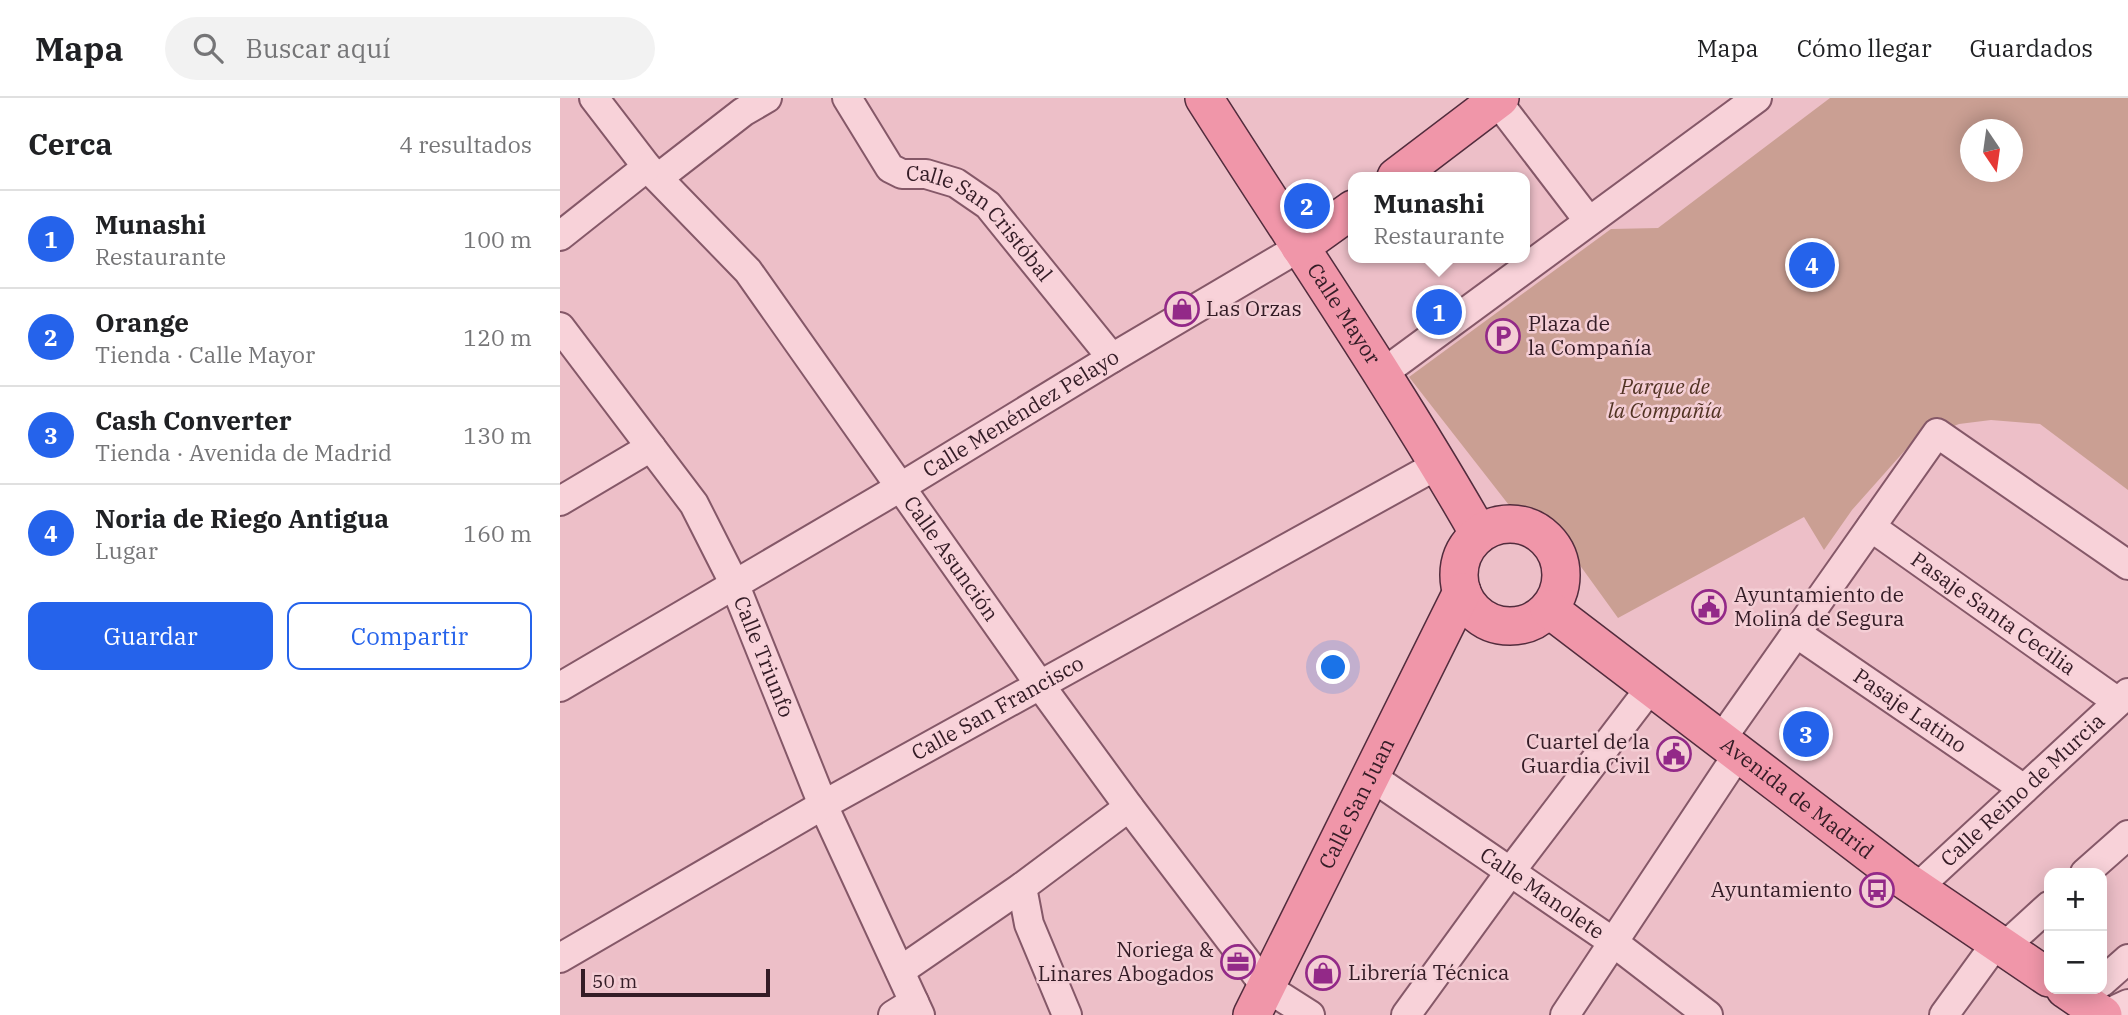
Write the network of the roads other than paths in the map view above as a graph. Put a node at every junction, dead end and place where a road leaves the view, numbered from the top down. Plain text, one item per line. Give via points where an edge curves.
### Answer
1 (594, 98) edge
2 (767, 98) edge
3 (847, 98) edge
4 (1204, 98) edge
5 (1757, 98) edge
6 (1498, 99) edge
7 (652, 172) junction
8 (1403, 172) edge
9 (1348, 213) edge
10 (1588, 220) junction
11 (560, 236) edge
12 (1300, 247) junction
13 (560, 327) edge
14 (1112, 358) junction
15 (1383, 373) junction
16 (651, 447) junction
17 (1439, 464) junction
18 (899, 488) junction
19 (560, 501) edge
20 (1871, 527) junction
21 (1479, 534) junction
22 (2128, 565) edge
23 (734, 583) junction
24 (1462, 592) junction
25 (1549, 609) junction
26 (1796, 634) junction
27 (1041, 685) junction
28 (560, 687) edge
29 (1651, 687) junction
30 (2123, 697) edge
31 (1729, 747) junction
32 (1372, 777) junction
33 (2024, 789) junction
34 (823, 805) junction
35 (1129, 807) junction
36 (2128, 835) edge
37 (2091, 868) edge
38 (1510, 872) junction
39 (1022, 887) junction
40 (1917, 888) junction
41 (2044, 910) edge
42 (1613, 942) junction
43 (2000, 945) junction
44 (560, 958) edge
45 (2128, 959) edge
46 (900, 971) junction
47 (2044, 975) edge
48 (2091, 998) edge
49 (1259, 1001) edge
50 (2128, 1004) edge
51 (909, 1011) edge
52 (1068, 1015) edge
53 (1310, 1015) edge
54 (1406, 1015) edge
55 (1565, 1015) edge
56 (1708, 1015) edge
57 (1944, 1015) edge

1 - 7 street, Calle Asunción
2 - 7 street
3 - 14 street, Calle San Cristóbal via 890,168 956,183 988,205
4 - 12 main road, Calle Mayor
5 - 10 street
6 - 8 main road
6 - 10 street
7 - 11 street
7 - 18 street, Calle Asunción via 748,271
9 - 12 main road
10 - 15 street
12 - 14 street, Calle Menéndez Pelayo
12 - 15 main road, Calle Mayor
13 - 16 street, Calle Triunfo
14 - 18 street, Calle Menéndez Pelayo
15 - 17 main road, Calle Mayor
16 - 19 street
16 - 23 street, Calle Triunfo via 694,504
17 - 21 main road, Calle Mayor
17 - 27 street, Calle San Francisco
18 - 23 street, Calle Menéndez Pelayo
18 - 27 street, Calle Asunción
20 - 22 street via 1937,433
20 - 26 street
20 - 30 street, Pasaje Santa Cecilia
21 - 24 main road via 1465,550 1459,567
21 - 25 main road via 1497,525 1517,524 1534,529 1549,541 1559,557 1562,576
23 - 28 street, Calle Menéndez Pelayo
23 - 34 street, Calle Triunfo
24 - 25 main road via 1470,607 1491,622 1508,626 1532,621
24 - 32 main road, Calle San Juan
25 - 29 main road, Avenida de Madrid
26 - 31 street
26 - 33 street, Pasaje Latino
27 - 34 street, Calle San Francisco
27 - 35 street, Calle Asunción
29 - 31 main road, Avenida de Madrid
29 - 38 street
30 - 33 street, Calle Reino de Murcia
31 - 40 main road, Avenida de Madrid
31 - 42 street
32 - 38 street, Calle Manolete
32 - 49 main road, Calle San Juan
33 - 40 street, Calle Reino de Murcia
34 - 44 street, Calle San Francisco
34 - 46 street, Calle Triunfo
35 - 39 street
35 - 49 street, Calle Asunción
36 - 37 street
38 - 42 street, Calle Manolete
38 - 54 street
39 - 46 street
39 - 52 street via 1029,924
40 - 43 main road, Avenida de Madrid
41 - 43 street
42 - 55 street
42 - 56 street, Calle Manolete
43 - 47 main road, Avenida de Madrid
43 - 57 street
45 - 48 street
46 - 51 street, Calle Triunfo
48 - 50 street
49 - 53 street, Calle Asunción

